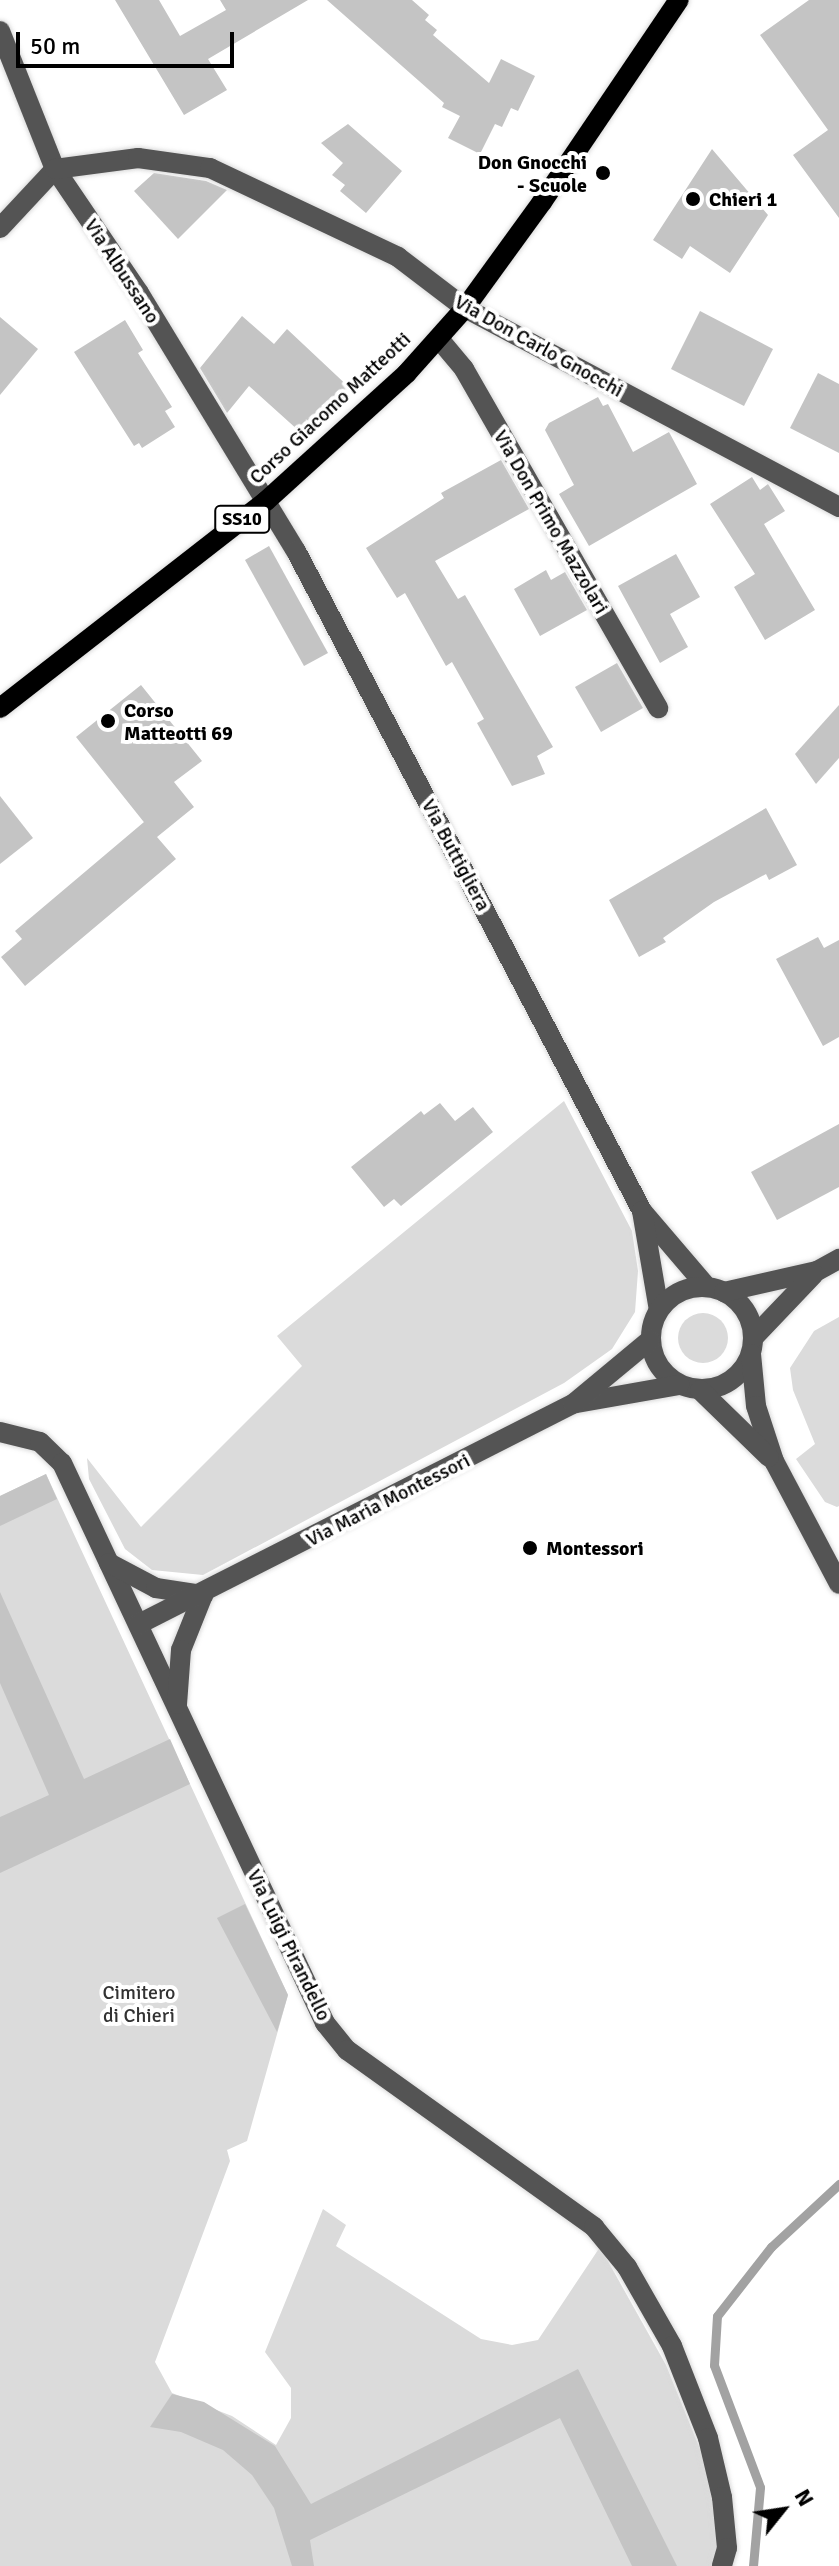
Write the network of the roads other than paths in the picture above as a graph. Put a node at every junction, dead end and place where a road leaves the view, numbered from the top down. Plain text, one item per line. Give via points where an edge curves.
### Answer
1 (679, 0) edge
2 (0, 31) edge
3 (55, 169) junction
4 (0, 228) edge
5 (465, 308) junction
6 (439, 339) junction
7 (266, 501) junction
8 (839, 507) edge
9 (0, 708) edge
10 (658, 708) dead end
11 (642, 1211) junction
12 (839, 1259) edge
13 (817, 1271) junction
14 (716, 1290) junction
15 (659, 1310) junction
16 (650, 1340) junction
17 (752, 1346) junction
18 (679, 1385) junction
19 (700, 1390) junction
20 (573, 1404) junction
21 (0, 1432) edge
22 (774, 1461) junction
23 (109, 1563) junction
24 (839, 1584) edge
25 (203, 1595) junction
26 (139, 1624) junction
27 (177, 1708) junction
28 (722, 2566) edge

1 - 5 main road, Corso Giacomo Matteotti / SS10
2 - 3 street, Via Albussano
3 - 4 street
3 - 5 street, Via Don Carlo Gnocchi via 138,158 210,168 398,257
3 - 7 street, Via Albussano via 139,293
5 - 6 main road, Corso Giacomo Matteotti / SS10
5 - 8 street, Via Don Carlo Gnocchi
6 - 7 main road, Corso Giacomo Matteotti / SS10 via 371,409
6 - 10 street, Via Don Primo Mazzolari via 464,369
7 - 9 main road, Corso Giacomo Matteotti / SS10
7 - 11 street, Via Buttigliera
11 - 14 street, Via Buttigliera
11 - 15 street, Via Buttigliera
12 - 13 street
13 - 14 street
13 - 17 street
14 - 15 street via 679,1292
14 - 17 street via 745,1311
15 - 16 street
16 - 18 street via 658,1366
16 - 20 street, Via Maria Montessori
17 - 19 street via 731,1381
17 - 22 street via 756,1406
18 - 19 street
18 - 20 street, Via Maria Montessori
19 - 22 street
20 - 25 street, Via Maria Montessori
21 - 23 street, Via Luigi Pirandello via 40,1442 62,1463
22 - 24 street
23 - 25 street via 156,1588
23 - 26 street, Via Luigi Pirandello
25 - 26 street, Via Maria Montessori
25 - 27 street via 181,1650
26 - 27 street, Via Luigi Pirandello
27 - 28 street, Via Luigi Pirandello via 306,1988 347,2050 594,2227 627,2267 672,2346 708,2438 723,2509 727,2548

